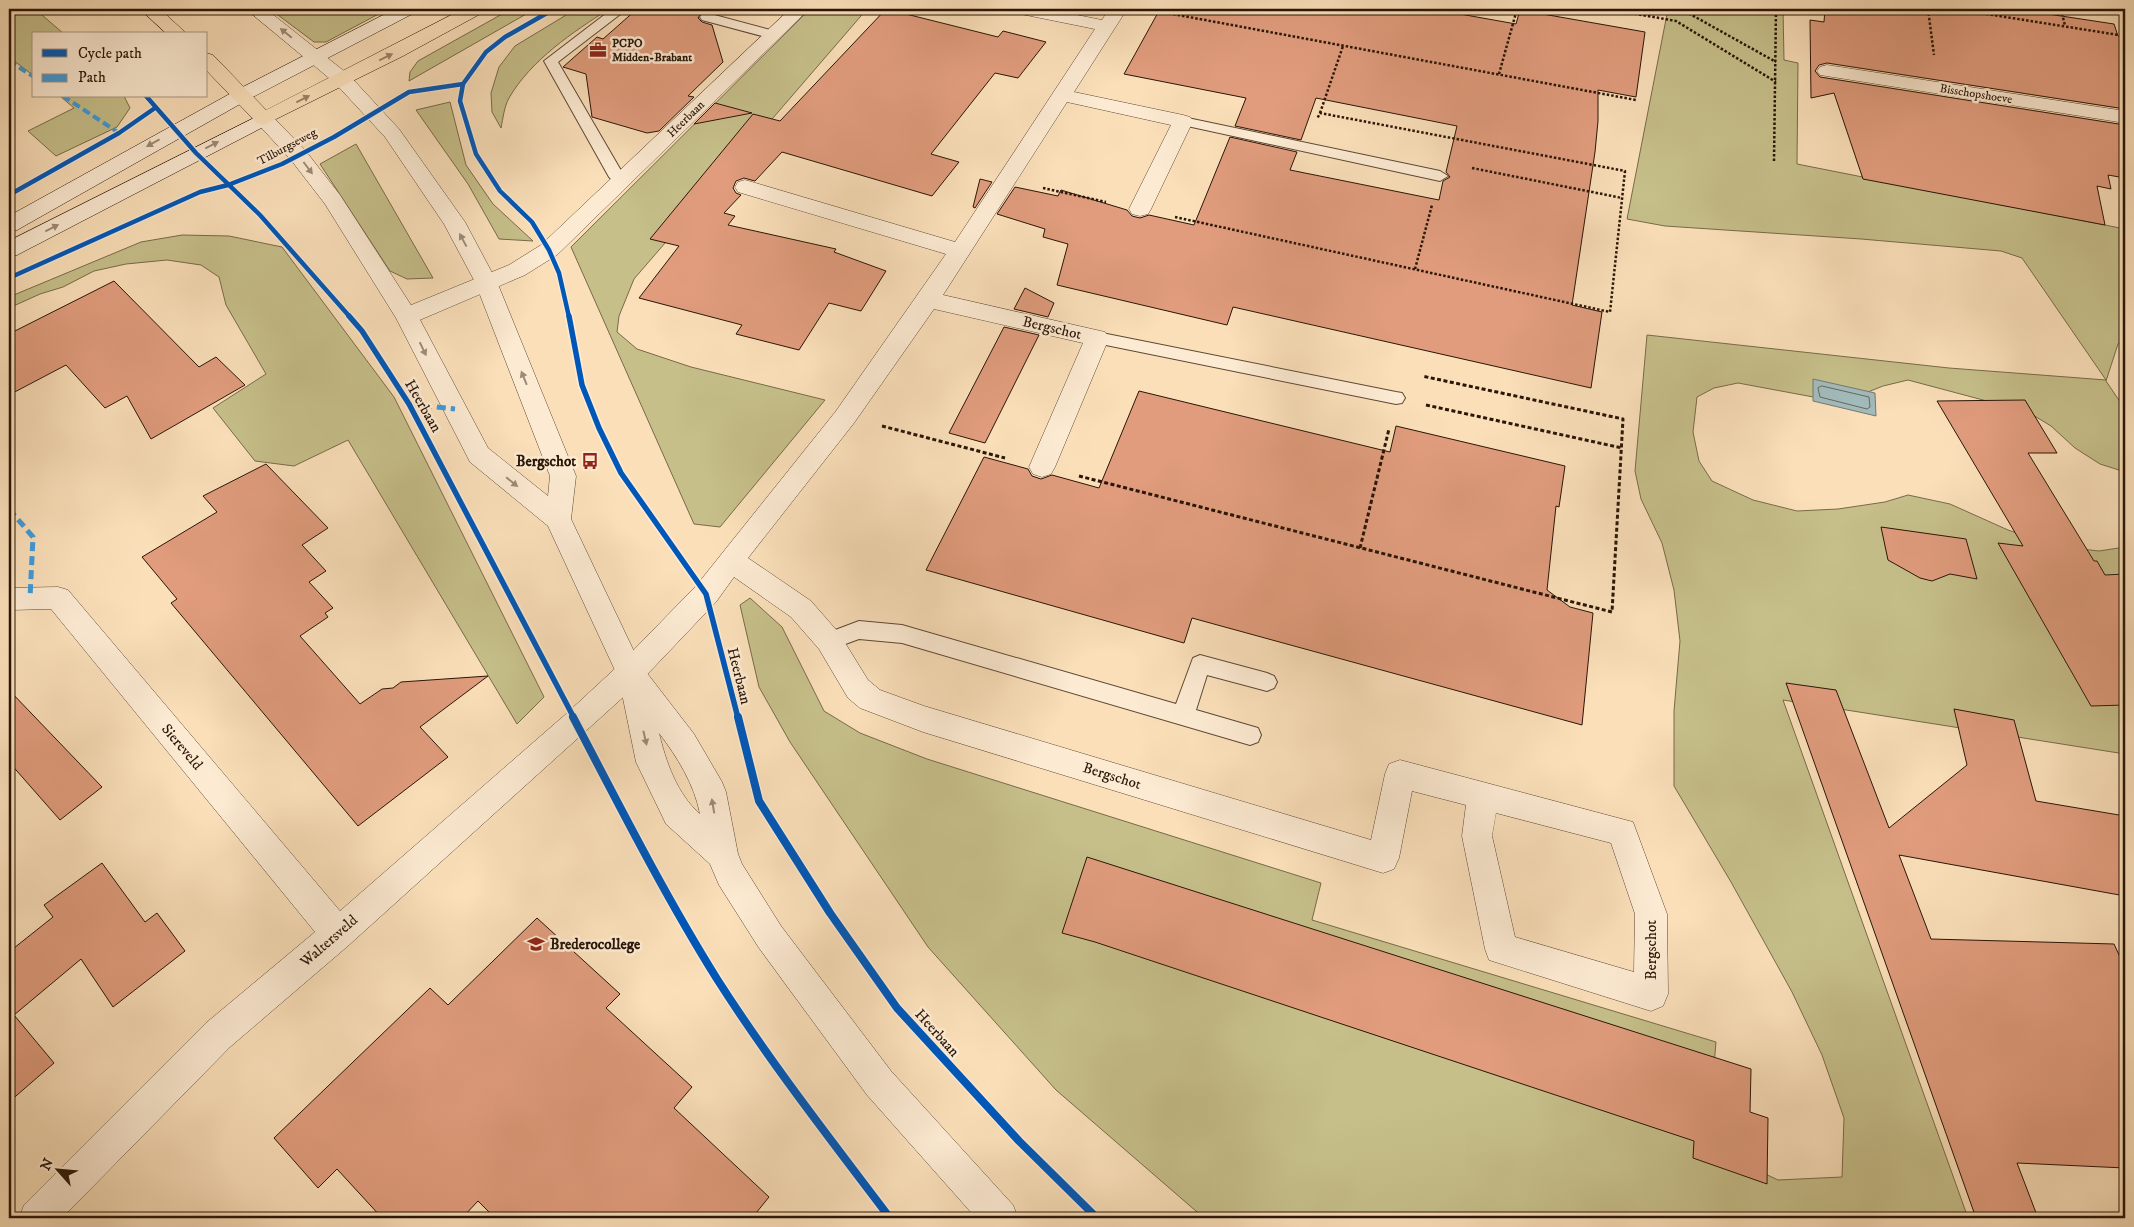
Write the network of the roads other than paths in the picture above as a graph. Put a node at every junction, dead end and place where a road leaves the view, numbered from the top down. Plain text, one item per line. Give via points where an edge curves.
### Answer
1 (150, 9) edge
2 (255, 9) edge
3 (408, 9) edge
4 (476, 9) edge
5 (620, 9) edge
6 (800, 9) edge
7 (1021, 9) edge
8 (707, 17) dead end
9 (1112, 18) edge
10 (176, 32) edge
11 (773, 35) junction
12 (316, 58) junction
13 (208, 61) edge
14 (1827, 71) dead end
15 (342, 78) junction
16 (242, 95) junction
17 (1061, 95) junction
18 (2125, 117) edge
19 (264, 119) junction
20 (1183, 121) junction
21 (1440, 176) road end
22 (623, 179) junction
23 (745, 187) dead end
24 (1140, 209) road end
25 (9, 225) edge
26 (9, 250) edge
27 (960, 251) junction
28 (486, 282) junction
29 (928, 300) junction
30 (406, 316) junction
31 (1097, 338) junction
32 (1396, 398) road end
33 (1042, 467) road end
34 (558, 519) junction
35 (731, 560) junction
36 (9, 598) edge
37 (829, 641) junction
38 (630, 673) junction
39 (1267, 682) dead end
40 (1184, 716) junction
41 (1250, 735) dead end
42 (1483, 796) junction
43 (722, 854) junction
44 (338, 934) junction
45 (37, 1218) edge
46 (1000, 1218) edge

1 - 10 main road
12 -> 2 street
3 - 12 street
15 -> 4 main road
5 - 22 lane via 551,61 617,177
6 - 11 street, Heerbaan
7 - 9 street
8 - 11 lane
9 - 17 street
11 - 22 street, Heerbaan
12 - 15 street
12 - 16 street
13 - 16 main road
14 - 18 street, Bisschopshoeve
19 -> 15 main road
28 -> 15 street via 454,222 392,132
16 - 19 main road
16 -> 25 street
17 - 20 street
17 - 27 street
26 -> 19 street
19 -> 30 street, Heerbaan via 298,155 333,200
20 - 21 lane
20 - 24 street
22 - 28 street, Heerbaan via 549,250 517,270
23 - 27 street
27 - 29 street
28 - 30 street, Heerbaan
34 -> 28 street via 563,476
29 - 31 street, Bergschot
29 - 35 street via 845,417
30 -> 34 street, Heerbaan via 479,456
31 - 32 lane
31 - 33 street, Bergschot
34 - 38 street, Heerbaan
35 - 37 street, Bergschot via 801,609
35 - 38 street via 706,594
36 - 44 street, Siereveld via 58,598
37 - 40 lane via 859,630 902,634
37 - 42 street, Bergschot via 858,689 886,706 1383,858 1400,774
43 -> 38 street, Heerbaan via 711,792 684,743
38 -> 43 street, Heerbaan via 651,762 677,814
38 - 44 street, Waltersveld
39 - 40 lane via 1200,664
40 - 41 lane
42 - 42 street, Bergschot via 1477,836 1501,949 1651,994 1651,914 1622,832
43 - 46 street, Heerbaan via 730,874 770,937 879,1083
44 - 45 street, Waltersveld via 218,1035

